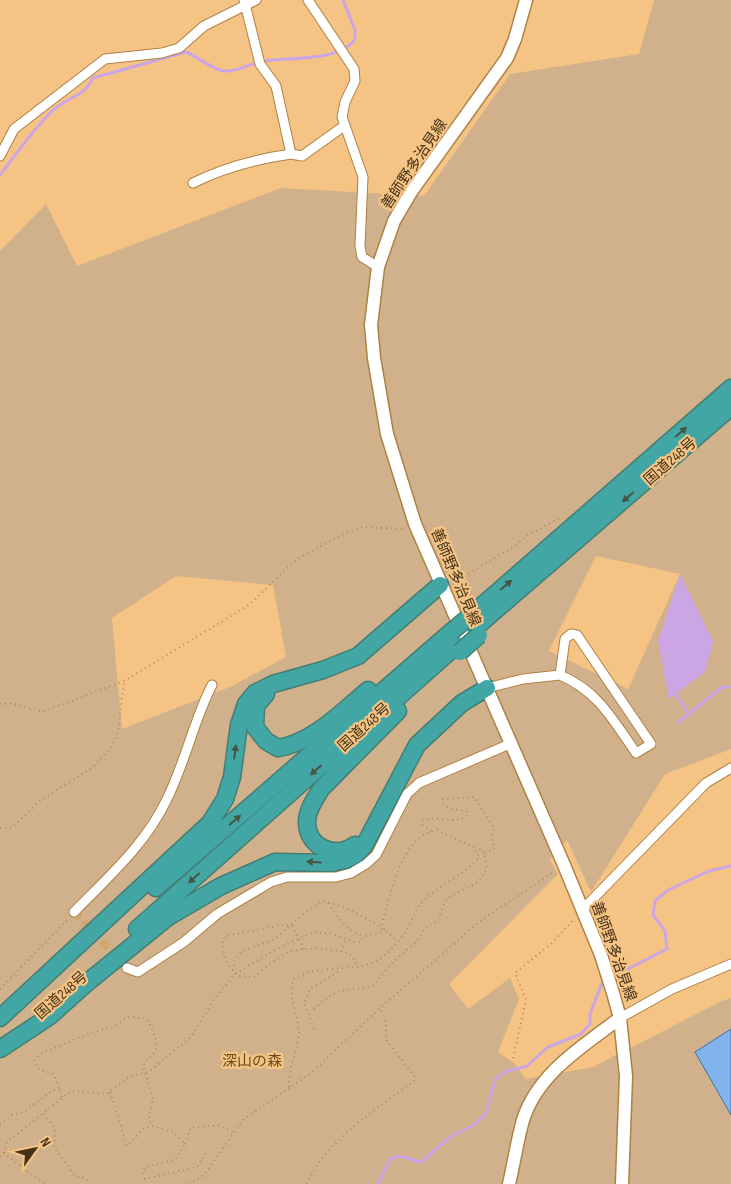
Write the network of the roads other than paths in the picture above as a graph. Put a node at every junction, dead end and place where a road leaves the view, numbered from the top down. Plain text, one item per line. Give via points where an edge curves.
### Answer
1 (308, 0) edge
2 (526, 0) edge
3 (249, 1) edge
4 (344, 126) junction
5 (291, 154) junction
6 (0, 156) edge
7 (193, 182) dead end
8 (378, 267) junction
9 (731, 388) edge
10 (731, 407) edge
11 (446, 585) junction
12 (474, 626) junction
13 (454, 641) junction
14 (560, 675) junction
15 (212, 684) dead end
16 (273, 684) junction
17 (487, 688) junction
18 (512, 742) junction
19 (731, 768) edge
20 (368, 836) junction
21 (582, 910) junction
22 (74, 912) road end
23 (731, 964) edge
24 (127, 968) dead end
25 (0, 1018) edge
26 (620, 1018) junction
27 (0, 1024) edge
28 (0, 1049) edge
29 (509, 1184) edge
30 (622, 1184) edge

1 - 4 street via 354,68 355,81 342,117
2 - 8 main road, 善師野多治見線 via 507,58 411,192 394,221
3 - 5 street via 260,64 276,86
3 - 6 street via 204,26 179,48 105,59 14,129
4 - 5 street via 302,156
4 - 8 street via 363,177 362,256
5 - 7 street via 228,167
8 - 11 main road, 善師野多治見線 via 371,325 387,434 415,524
12 -> 9 highway, 国道248号
10 -> 12 highway, 国道248号 via 553,562
11 - 16 highway via 358,656
11 - 17 main road, 善師野多治見線
12 - 13 highway, 国道248号, bridge
13 - 16 highway via 415,650 295,746 278,748 266,741 255,727 256,706
13 - 20 highway via 402,706 320,789 311,804 307,821 315,844 339,852
27 -> 13 highway, 国道248号
13 -> 28 highway, 国道248号
14 - 14 street via 565,639 571,634 577,636 651,744 636,753 592,693
14 - 17 street via 523,678
15 - 22 street via 166,803 123,863
25 -> 16 highway via 210,823 225,799 232,777 239,725 246,704 255,693
17 - 18 main road, 善師野多治見線
17 - 20 highway via 462,703 417,745
18 - 21 main road, 善師野多治見線
18 - 24 street via 419,783 406,794 380,849 366,864 351,873 336,877 287,877 270,882 217,914 184,942 138,972
19 - 21 street via 706,783
20 -> 28 highway via 364,846 345,860 331,864 275,862 221,886 168,917 89,980 50,1016
21 - 26 main road, 善師野多治見線 via 601,955
23 - 26 street via 672,989
26 - 29 main road via 572,1055 540,1086 524,1118
26 - 30 main road, 善師野多治見線 via 626,1084

